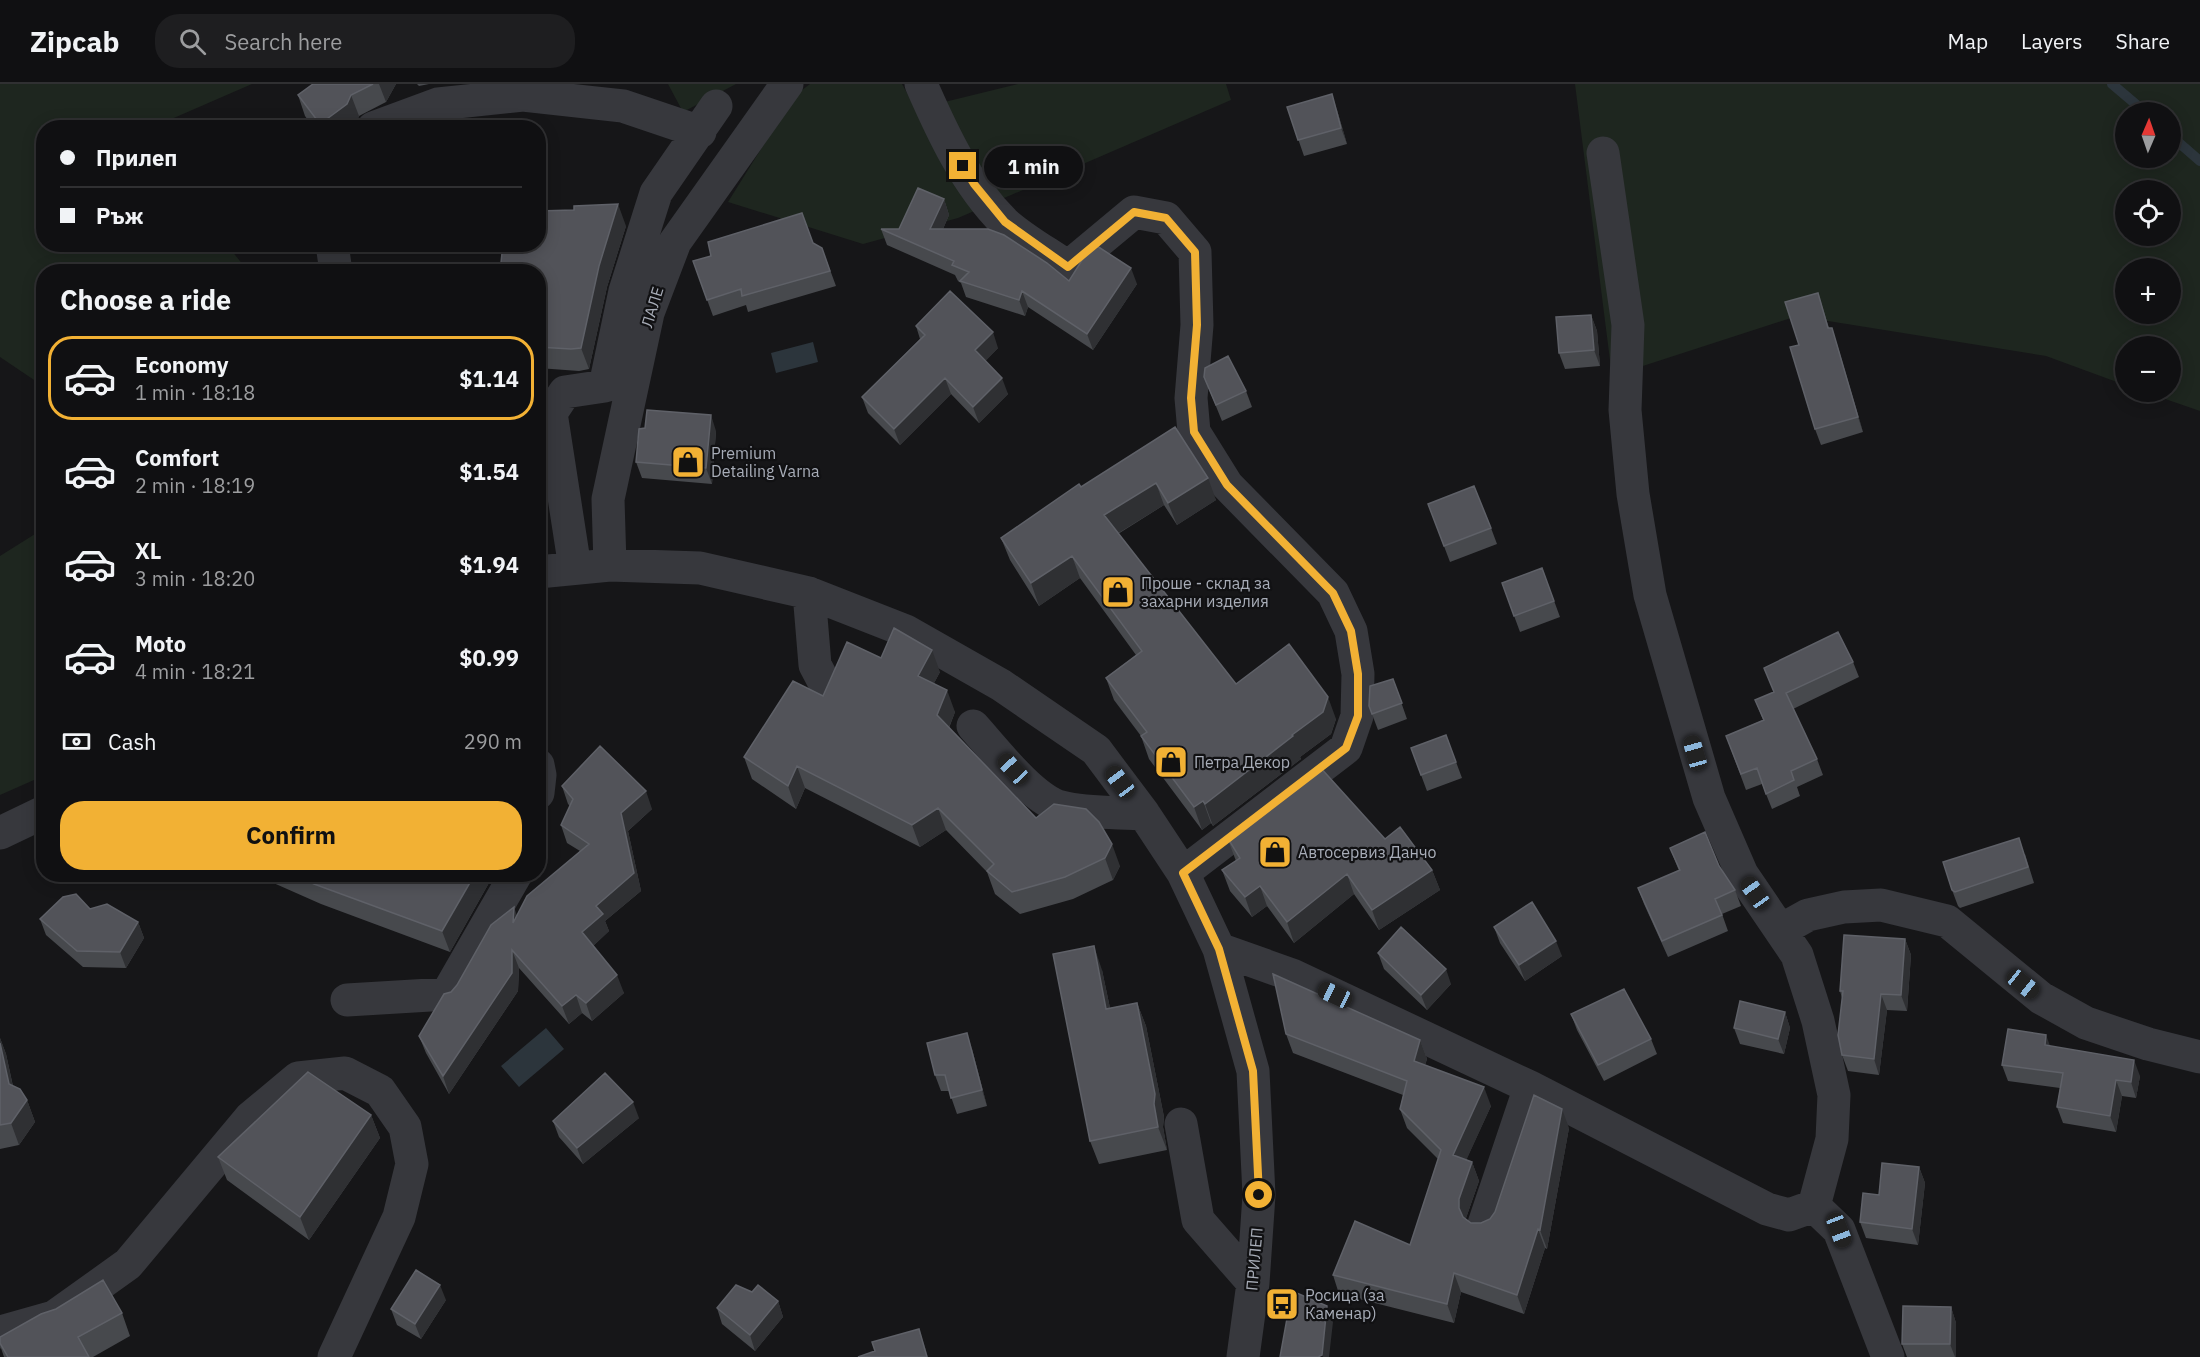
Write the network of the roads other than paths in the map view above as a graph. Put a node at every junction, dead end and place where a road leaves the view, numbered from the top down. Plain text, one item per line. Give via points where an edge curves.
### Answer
1 (788, 84) edge
2 (921, 84) edge
3 (395, 120) edge
4 (1603, 153) dead end
5 (546, 410) edge
6 (546, 416) edge
7 (610, 565) junction
8 (575, 568) junction
9 (546, 571) edge
10 (809, 593) junction
11 (824, 682) dead end
12 (973, 726) dead end
13 (1144, 813) junction
14 (36, 816) edge
15 (0, 833) edge
16 (1183, 873) junction
17 (511, 882) edge
18 (1781, 930) junction
19 (1219, 949) junction
20 (347, 1000) dead end
21 (2200, 1057) edge
22 (1530, 1086) junction
23 (1180, 1124) dead end
24 (1814, 1206) junction
25 (1484, 1224) edge
26 (1253, 1283) junction
27 (0, 1332) edge
28 (334, 1357) edge
29 (1243, 1357) edge
30 (1888, 1357) edge

1 - 7 street, ЛАЛЕ via 675,242 652,303 608,499
2 - 16 street via 942,131 974,184 1005,222 1068,267 1134,212 1166,218 1195,252 1197,325 1191,398 1194,432 1227,485 1333,593 1351,631 1358,674 1358,716 1346,748
3 - 5 street via 438,104 523,94 708,119 656,193 619,291 605,386 565,392
4 - 18 street via 1628,325 1625,410 1633,494 1650,595 1709,798 1742,874
6 - 8 street
7 - 8 street, ПРИЛЕП
7 - 10 street, ПРИЛЕП via 700,568
8 - 9 street, ПРИЛЕП
10 - 11 street via 815,665
10 - 13 street, ПРИЛЕП via 906,631 1001,685 1096,750
12 - 13 street via 1040,797 1060,807
13 - 16 street, ПРИЛЕП
14 - 15 street
16 - 19 street, ПРИЛЕП
17 - 20 street via 447,994
18 - 21 street via 1809,915 1844,907 1881,905 1947,921 2041,998 2086,1023
18 - 24 street via 1797,955 1818,1021 1834,1095 1832,1138
19 - 22 street via 1292,975
19 - 26 street, ПРИЛЕП via 1253,1071 1259,1195
22 - 24 street via 1767,1209 1790,1215
22 - 25 street
23 - 26 street via 1198,1220
24 - 30 street via 1839,1230
26 - 29 street, ПРИЛЕП
27 - 28 street via 54,1317 128,1264 250,1118 298,1078 345,1073 380,1091 405,1127 412,1164 399,1217

